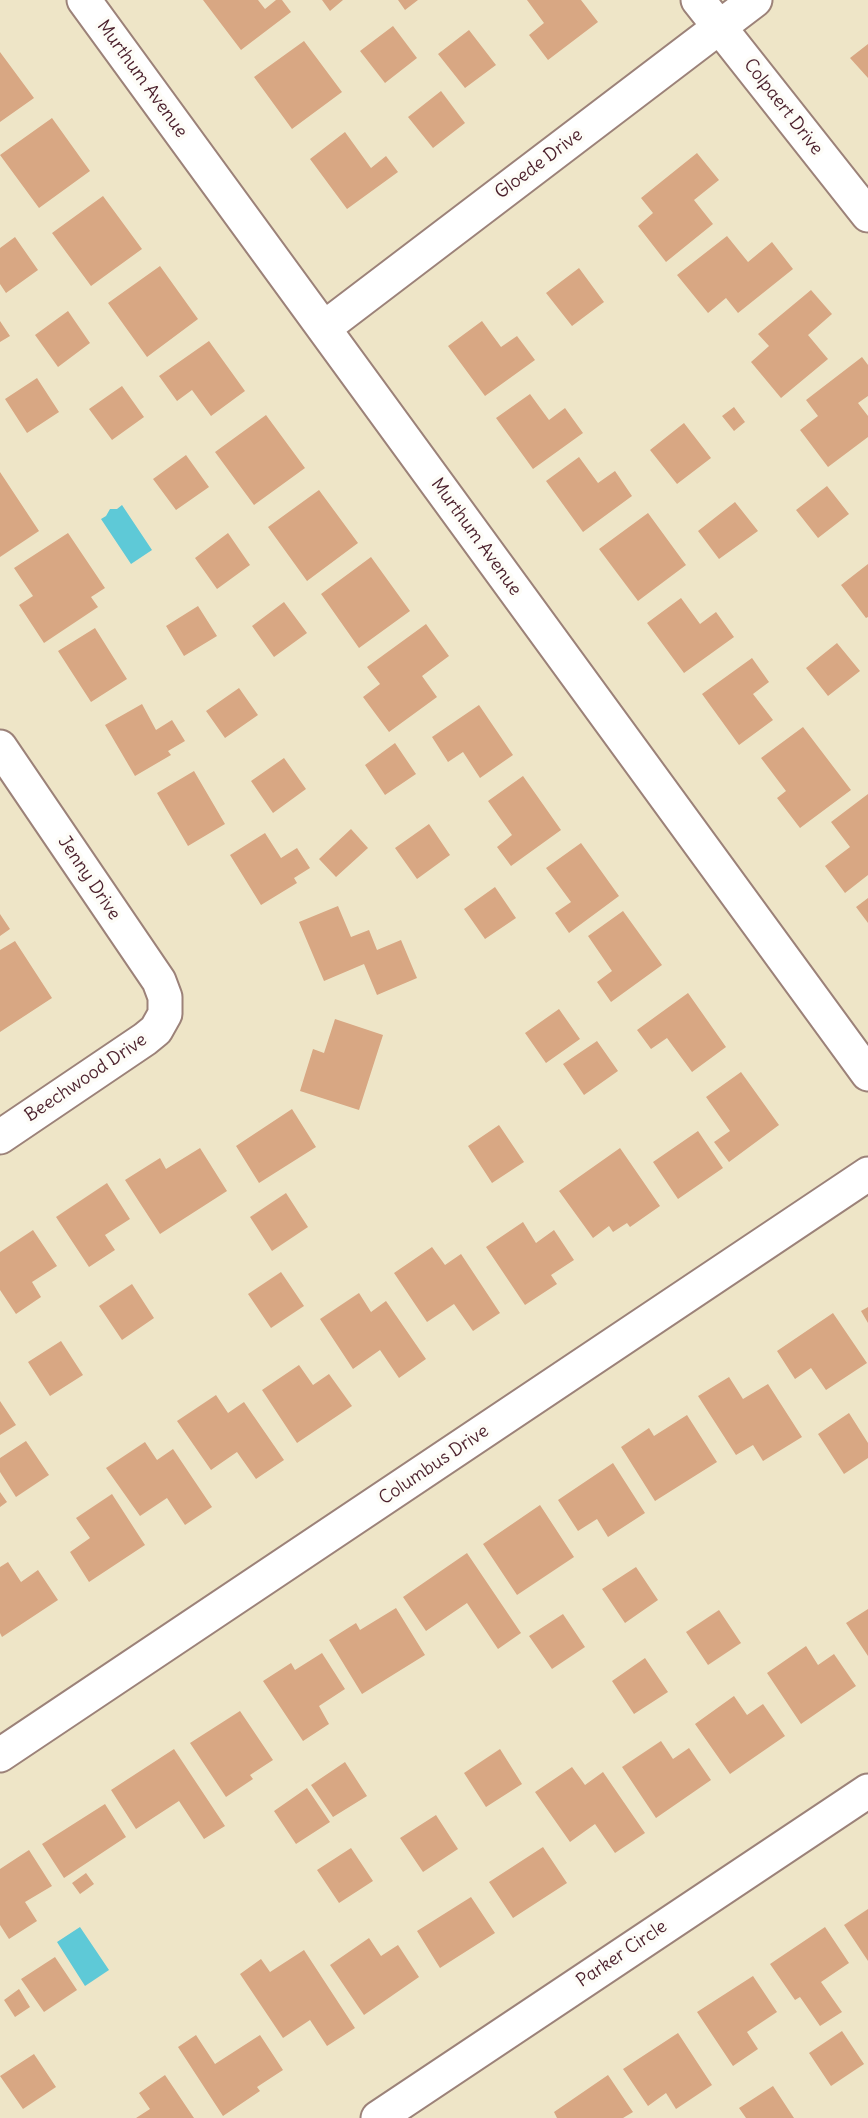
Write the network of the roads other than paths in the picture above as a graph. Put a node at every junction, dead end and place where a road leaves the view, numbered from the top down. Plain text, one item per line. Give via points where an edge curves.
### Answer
1 (84, 0) edge
2 (698, 0) edge
3 (755, 0) edge
4 (719, 26) junction
5 (868, 215) edge
6 (324, 328) junction
7 (0, 747) edge
8 (164, 1014) joint
9 (868, 1074) edge
10 (0, 1137) edge
11 (868, 1174) edge
12 (0, 1755) edge
13 (868, 1791) edge
14 (378, 2118) edge

1 - 6 street, Murthum Avenue
2 - 4 street, Colpaert Drive
3 - 4 street, Gloede Drive
4 - 5 street, Colpaert Drive
4 - 6 street, Gloede Drive
6 - 9 street, Murthum Avenue
7 - 8 street, Jenny Drive via 159,981 165,997
8 - 10 street, Beechwood Drive via 145,1039
11 - 12 street, Columbus Drive
13 - 14 street, Parker Circle

